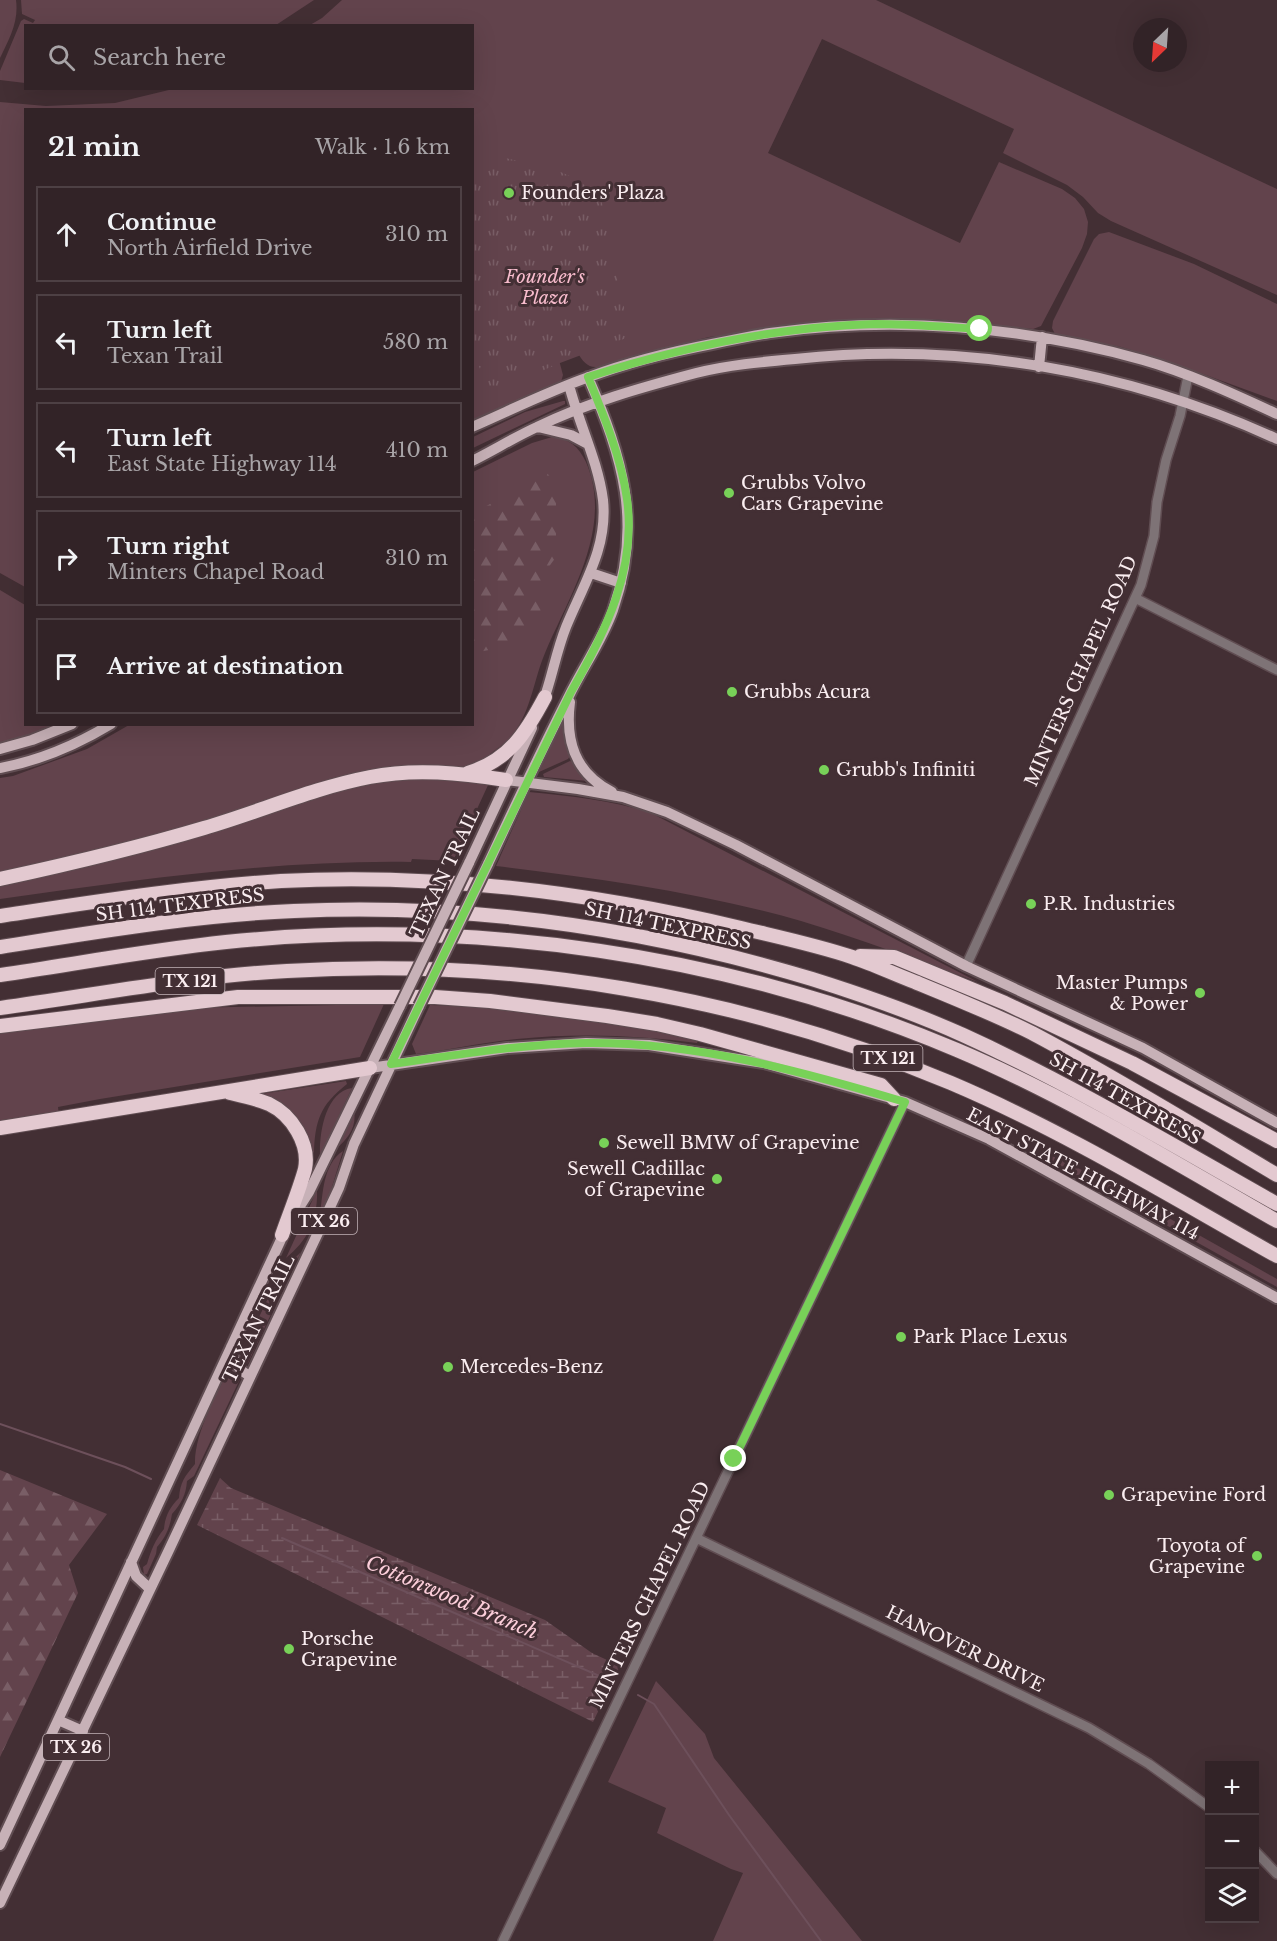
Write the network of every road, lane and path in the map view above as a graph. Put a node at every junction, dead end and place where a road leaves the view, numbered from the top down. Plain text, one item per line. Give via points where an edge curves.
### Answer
1 (1042, 337) junction
2 (1040, 367) junction
3 (1188, 376) junction
4 (588, 377) junction
5 (568, 386) junction
6 (1183, 401) junction
7 (599, 403) junction
8 (576, 412) junction
9 (1277, 414) edge
10 (474, 426) edge
11 (538, 426) junction
12 (1277, 439) edge
13 (588, 444) junction
14 (474, 460) edge
15 (591, 573) junction
16 (621, 583) junction
17 (1135, 598) junction
18 (1277, 670) edge
19 (571, 692) junction
20 (545, 697) junction
21 (67, 726) edge
22 (107, 726) edge
23 (0, 749) edge
24 (0, 768) edge
25 (465, 774) junction
26 (506, 780) junction
27 (526, 783) junction
28 (623, 797) junction
29 (0, 879) edge
30 (0, 916) edge
31 (0, 947) edge
32 (852, 956) junction
33 (966, 966) junction
34 (0, 975) edge
35 (0, 1008) edge
36 (0, 1026) edge
37 (391, 1064) junction
38 (370, 1068) junction
39 (225, 1091) junction
40 (900, 1100) junction
41 (1277, 1123) edge
42 (0, 1128) edge
43 (1277, 1141) edge
44 (1277, 1175) edge
45 (1277, 1204) edge
46 (1277, 1221) edge
47 (282, 1235) junction
48 (1277, 1256) edge
49 (1277, 1298) edge
50 (231, 1347) junction
51 (250, 1376) junction
52 (696, 1538) junction
53 (131, 1562) junction
54 (150, 1589) junction
55 (58, 1720) junction
56 (83, 1731) junction
57 (1205, 1805) edge
58 (0, 1845) edge
59 (1259, 1855) edge
60 (1277, 1874) edge
61 (0, 1903) edge
62 (503, 1941) edge

1 - 2 main road
1 - 3 main road via 1144,360
1 - 4 main road via 932,326 826,327 769,333 682,350
2 - 6 main road via 1129,385
2 - 7 main road via 954,355 835,355 727,367
3 - 6 street, MINTERS CHAPEL ROAD
3 - 9 main road
4 - 5 main road
4 - 7 main road, TEXAN TRAIL
5 - 8 main road, TEXAN TRAIL
5 - 10 main road
6 - 12 main road
6 - 17 street, MINTERS CHAPEL ROAD via 1157,502 1150,555
7 - 8 main road
7 - 16 main road, TEXAN TRAIL via 627,499 627,556
8 - 11 main road
8 - 13 main road, TEXAN TRAIL
11 - 13 main road
11 - 14 main road
13 - 15 main road, TEXAN TRAIL via 603,501 603,528
15 - 16 main road
15 - 20 main road, TEXAN TRAIL via 566,627
16 - 19 main road, TEXAN TRAIL via 600,639
17 - 18 street
17 - 33 street, MINTERS CHAPEL ROAD
19 - 27 main road, TEXAN TRAIL
19 - 28 main road via 568,714 574,756 585,772
20 - 25 highway via 525,731 502,756
20 - 26 main road, TEXAN TRAIL
21 - 23 main road
22 - 24 main road via 69,746
25 - 26 highway
25 - 29 highway via 418,772 371,777 175,836
26 - 27 main road
26 - 38 main road, TEXAN TRAIL / TX 26, bridge
27 - 28 main road
27 - 37 main road, TEXAN TRAIL, bridge
28 - 33 main road via 667,812 736,845
30 - 32 highway via 222,886 425,881 612,900
31 - 45 highway, SH 114 TEXPRESS via 220,916 355,909 542,920 663,940 835,987 961,1034 1072,1089
32 - 43 highway via 894,957 1005,1003 1132,1063
32 - 44 highway via 1030,1032
33 - 41 main road via 1143,1048
34 - 46 highway, SH 114 TEXPRESS via 227,942 352,936 476,938 662,962 804,997 957,1050 1067,1103
35 - 48 highway, TX 121 via 220,976 381,967 585,982 710,1005 822,1036 951,1083 1041,1124
36 - 40 highway via 238,997 435,997 490,1001 607,1016 700,1034 881,1084
37 - 38 main road, EAST STATE HIGHWAY 114
37 - 40 main road, EAST STATE HIGHWAY 114 via 507,1048 586,1043 649,1045 764,1063
37 - 51 main road, TEXAN TRAIL / TX 26 via 354,1144 339,1188
38 - 39 highway
38 - 47 main road, TEXAN TRAIL / TX 26 via 309,1192
39 - 42 highway
39 - 47 highway via 276,1108 298,1131 305,1169
40 - 49 main road, EAST STATE HIGHWAY 114 via 989,1138
40 - 52 street, MINTERS CHAPEL ROAD
47 - 50 main road, TEXAN TRAIL / TX 26
50 - 51 main road via 237,1367
50 - 53 main road, TEXAN TRAIL / TX 26
51 - 54 main road, TEXAN TRAIL / TX 26
52 - 57 street, HANOVER DRIVE via 1089,1728 1149,1764
52 - 62 street, MINTERS CHAPEL ROAD
53 - 54 main road via 136,1576
53 - 55 main road, TEXAN TRAIL / TX 26
54 - 56 main road, TEXAN TRAIL / TX 26
55 - 56 main road
55 - 58 main road, TEXAN TRAIL / TX 26
56 - 61 main road, TEXAN TRAIL / TX 26
59 - 60 street

